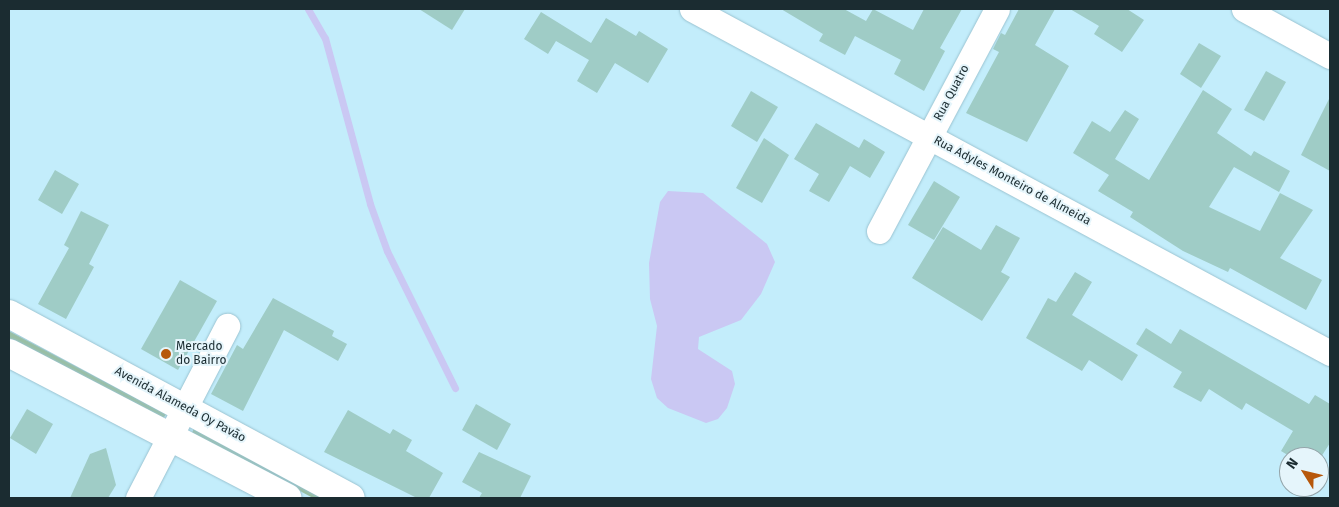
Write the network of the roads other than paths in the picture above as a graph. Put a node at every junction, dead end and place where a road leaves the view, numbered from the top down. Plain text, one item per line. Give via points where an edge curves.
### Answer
1 (692, 9) edge
2 (997, 9) edge
3 (1244, 9) edge
4 (1330, 56) edge
5 (929, 136) junction
6 (879, 231) dead end
7 (9, 314) edge
8 (227, 326) dead end
9 (9, 353) edge
10 (1330, 353) edge
11 (186, 408) junction
12 (171, 437) junction
13 (138, 498) edge
14 (287, 498) edge
15 (351, 498) edge

1 - 5 street, Rua Adyles Monteiro de Almeida
2 - 5 street, Rua Quatro
3 - 4 street
5 - 6 street, Rua Quatro
5 - 10 street, Rua Adyles Monteiro de Almeida
7 - 11 street, Avenida Alameda Oy Pavão
8 - 11 street
9 - 12 street
11 - 12 street
11 - 15 street, Avenida Alameda Oy Pavão
12 - 13 street
12 - 14 street

